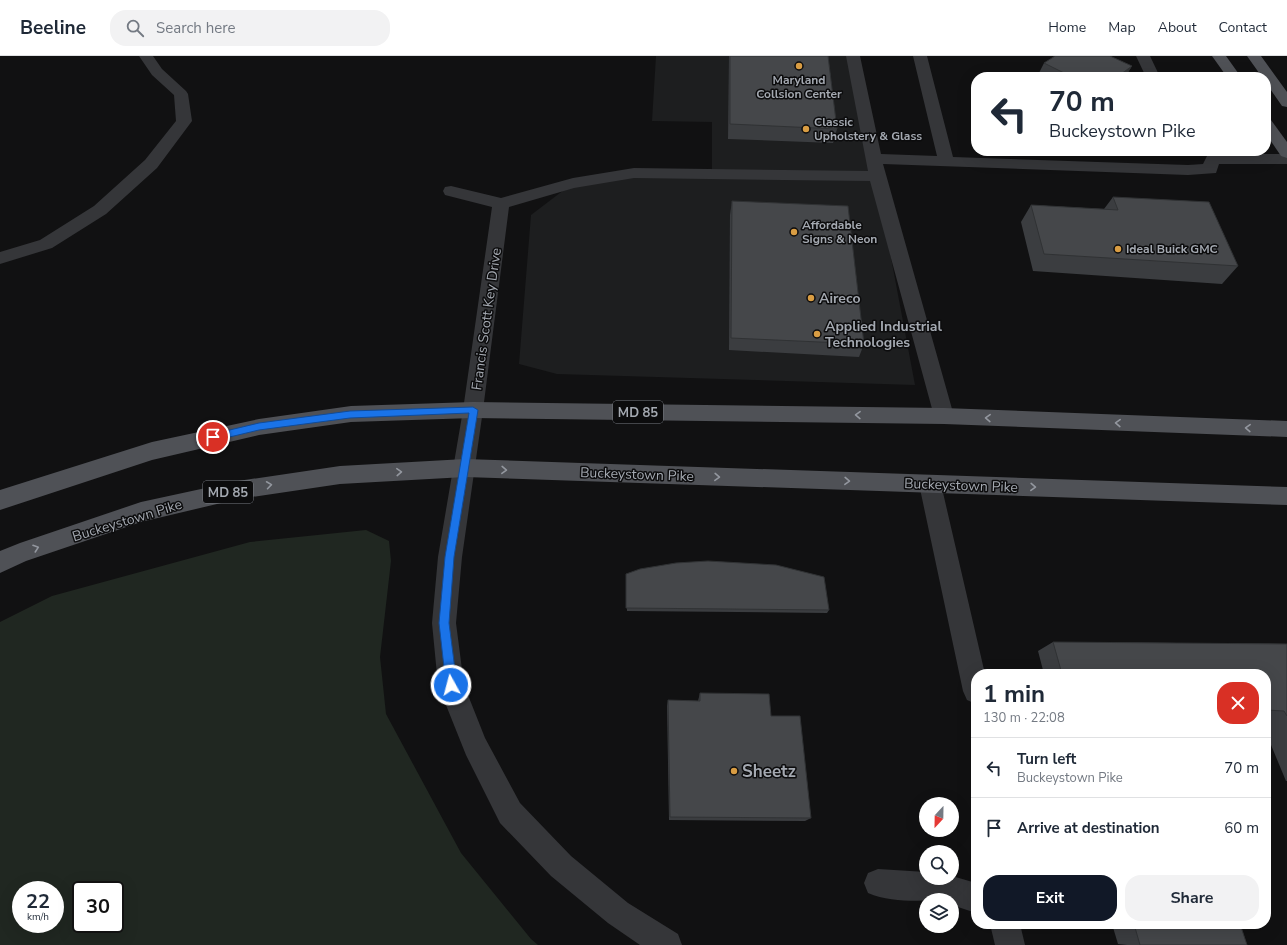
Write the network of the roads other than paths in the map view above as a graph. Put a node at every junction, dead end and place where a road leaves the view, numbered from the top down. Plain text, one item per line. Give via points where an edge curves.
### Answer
1 (146, 56) edge
2 (853, 56) edge
3 (920, 56) edge
4 (1143, 56) edge
5 (1219, 56) edge
6 (1254, 56) edge
7 (1151, 72) edge
8 (1230, 72) edge
9 (1265, 72) edge
10 (1271, 80) edge
11 (1287, 103) edge
12 (1271, 130) edge
13 (1287, 153) edge
14 (874, 159) junction
15 (1287, 159) edge
16 (946, 161) junction
17 (877, 176) junction
18 (450, 191) dead end
19 (501, 204) junction
20 (0, 258) edge
21 (473, 410) junction
22 (944, 416) junction
23 (1287, 429) edge
24 (465, 468) junction
25 (930, 484) junction
26 (1287, 496) edge
27 (0, 500) edge
28 (0, 562) edge
29 (971, 669) edge
30 (878, 882) dead end
31 (971, 896) edge
32 (1006, 929) edge
33 (667, 945) edge
34 (1010, 945) edge

1 - 20 street via 157,72 181,94 184,121 151,164 100,210 46,244
2 - 14 street
3 - 16 street
4 - 7 street
5 - 8 main road
6 - 9 main road
10 - 11 main road
12 - 13 main road
14 - 16 street
14 - 17 street
15 - 16 street via 1207,156 1210,169 1188,170
17 - 19 street via 634,173 573,183
17 - 22 street
18 - 19 street
19 - 21 street, Francis Scott Key Drive
22 -> 21 main road, MD 85
21 - 24 street, Francis Scott Key Drive
21 - 27 main road, MD 85 via 350,414 259,427 152,452
23 -> 22 main road, MD 85
24 -> 25 main road, Buckeystown Pike / MD 85
28 -> 24 main road, Buckeystown Pike / MD 85 via 141,512 238,490 340,475
24 - 33 street, Francis Scott Key Drive via 450,557 444,623 451,685 475,746 510,813 561,866 618,913
25 -> 26 main road, Buckeystown Pike / MD 85
25 - 29 street
30 - 31 street via 943,888
32 - 34 street

